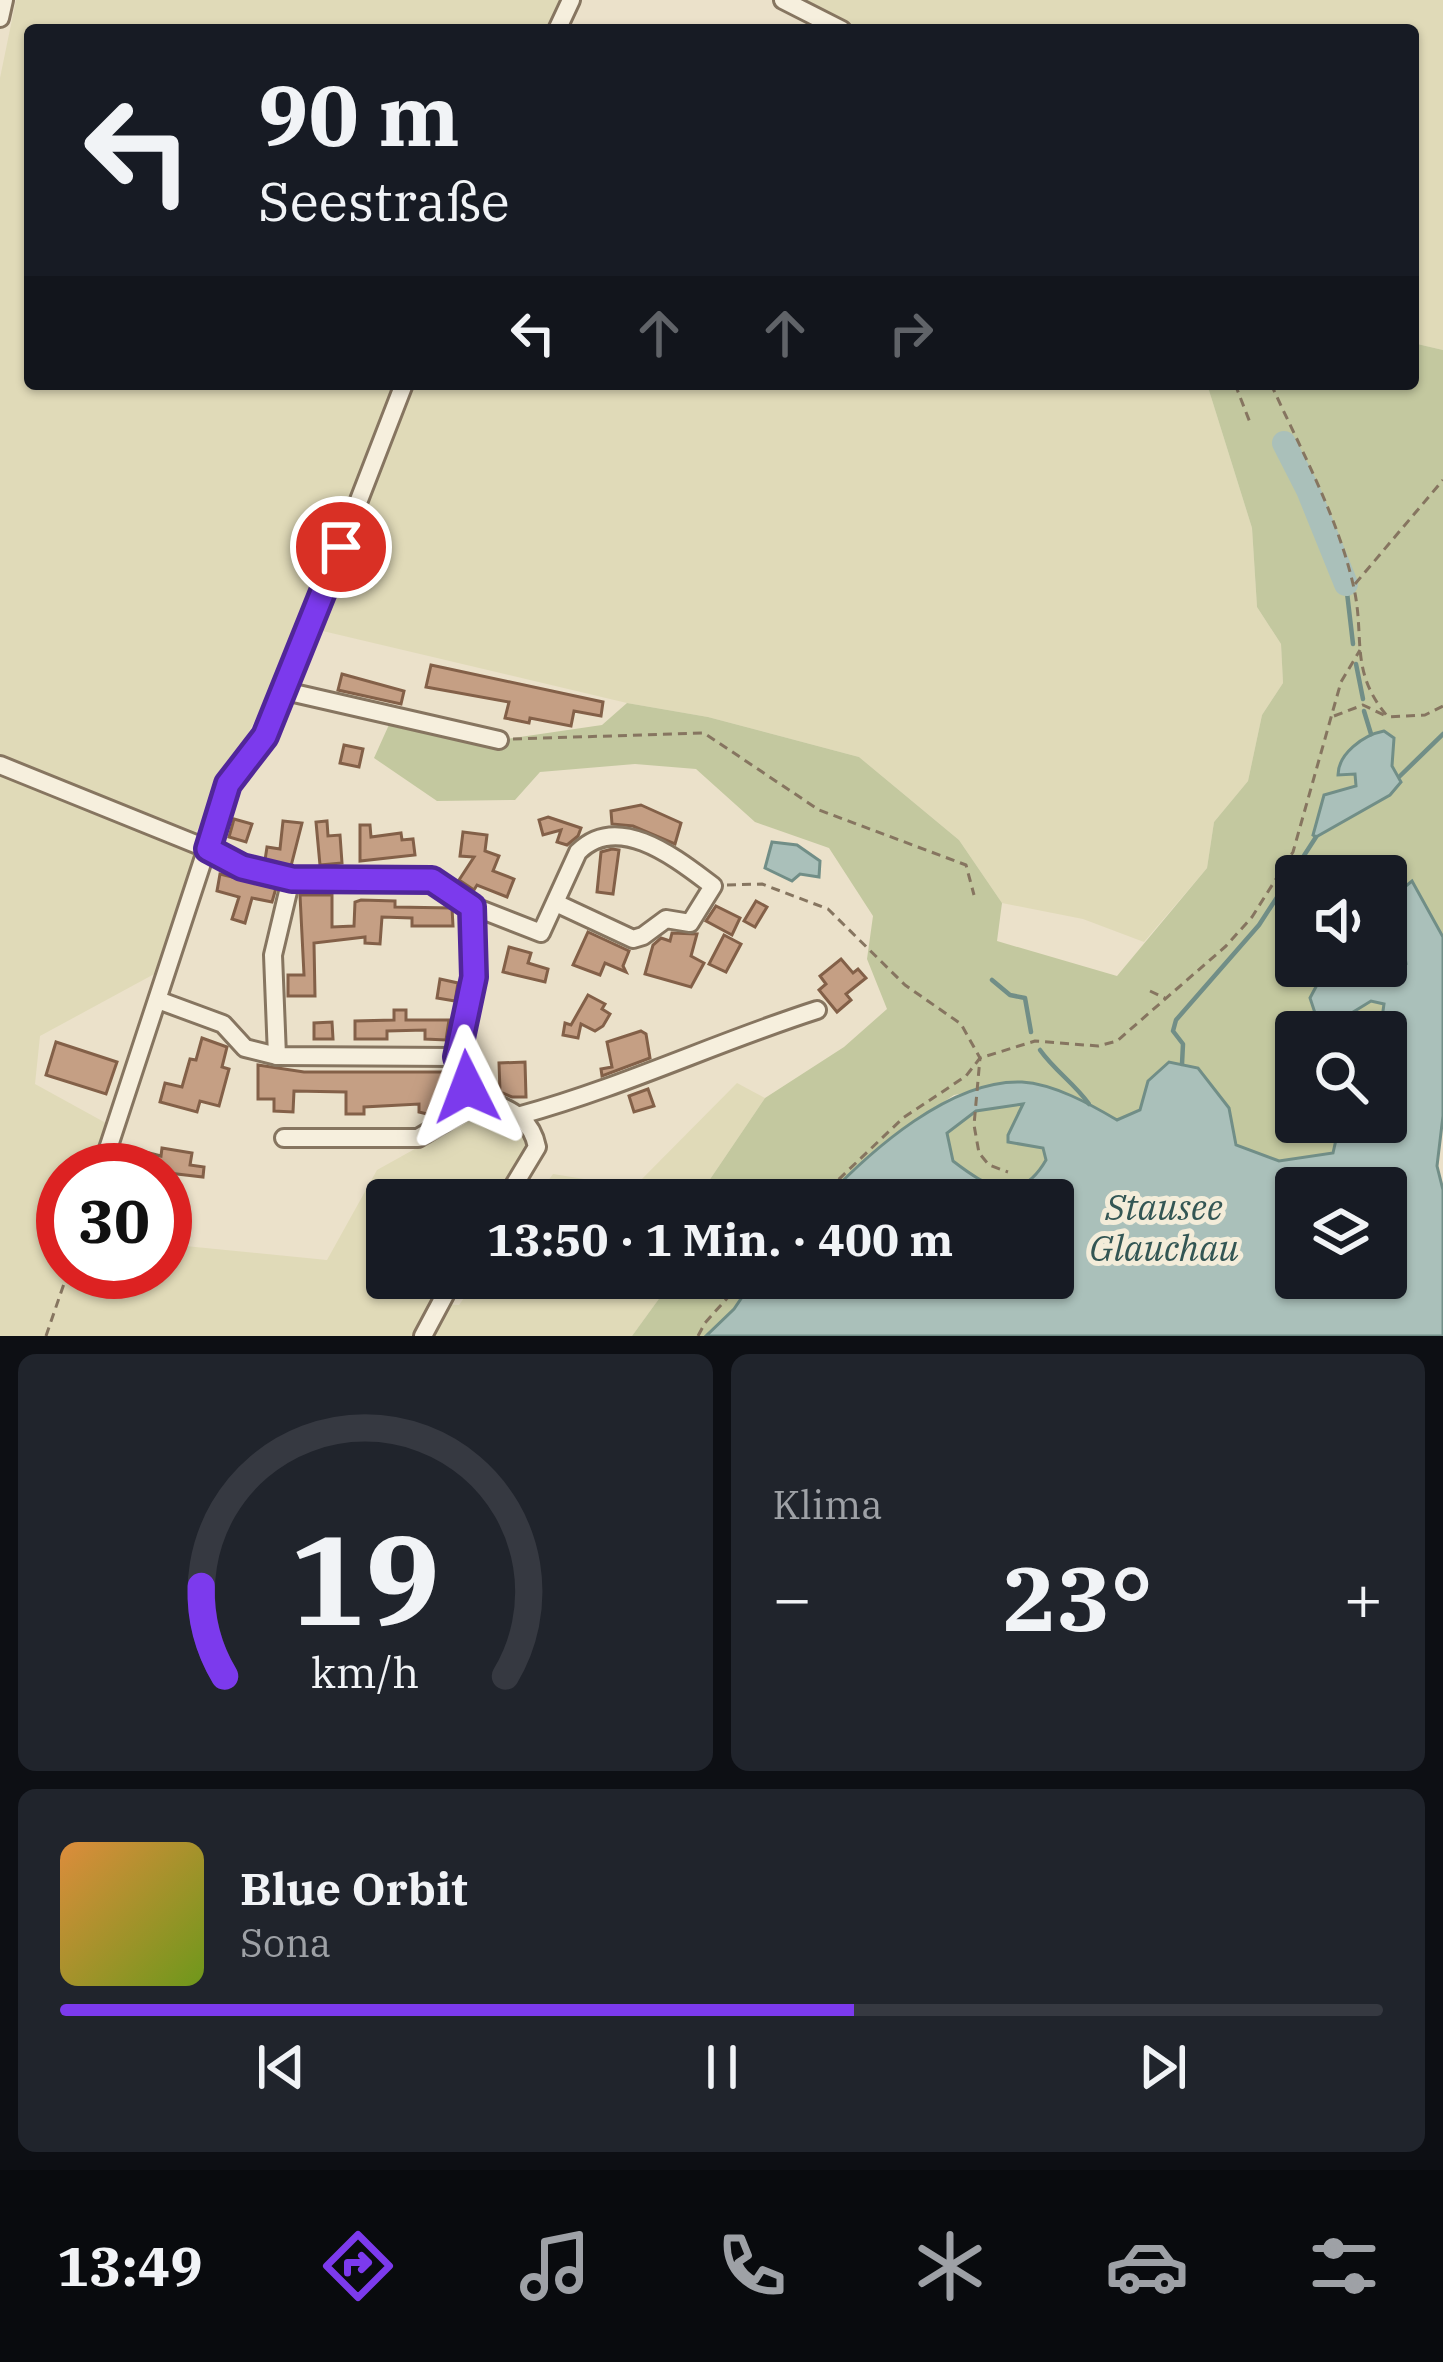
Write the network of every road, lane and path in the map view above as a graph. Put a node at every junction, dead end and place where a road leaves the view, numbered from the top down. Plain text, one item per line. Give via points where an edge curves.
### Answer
1 (4, 0) edge
2 (783, 0) edge
3 (0, 18) edge
4 (830, 24) edge
5 (402, 390) edge
6 (1237, 390) edge
7 (1274, 390) edge
8 (1251, 425) dead end
9 (1443, 480) edge
10 (1354, 585) junction
11 (1360, 650) junction
12 (285, 691) junction
13 (1443, 706) edge
14 (1388, 717) junction
15 (1330, 718) junction
16 (500, 740) joint
17 (0, 765) edge
18 (208, 849) junction
19 (292, 879) junction
20 (713, 886) junction
21 (974, 895) dead end
22 (557, 904) junction
23 (472, 907) junction
24 (1150, 991) dead end
25 (1167, 999) junction
26 (158, 1000) junction
27 (817, 1010) dead end
28 (278, 1056) junction
29 (457, 1057) junction
30 (980, 1058) junction
31 (966, 1076) junction
32 (980, 1079) junction
33 (487, 1097) junction
34 (521, 1115) junction
35 (284, 1138) dead end
36 (110, 1143) edge
37 (1008, 1172) dead end
38 (518, 1179) edge
39 (839, 1179) edge
40 (59, 1299) edge
41 (443, 1299) edge
42 (726, 1299) edge
43 (46, 1336) edge
44 (423, 1336) edge
45 (698, 1336) edge

1 - 3 street
2 - 4 street
5 - 12 street
6 - 8 path
7 - 10 path
9 - 10 path
10 - 11 path
11 - 14 path via 1368,693
11 - 15 path
12 - 16 street
12 - 18 street via 265,736 228,784
13 - 14 path
14 - 15 path via 1363,705
15 - 25 path via 1293,852 1252,917
16 - 21 path via 704,733 819,810 966,865
17 - 18 street
18 - 19 street
18 - 26 street
19 - 23 street via 432,880
19 - 28 street via 273,956
20 - 22 street via 690,923 666,919 632,939
20 - 22 street via 653,846 608,837 578,852
20 - 30 path via 762,884 828,909 905,985 961,1024
22 - 23 street via 541,933
23 - 29 street via 474,977
24 - 25 path
25 - 30 path via 1098,1046 1035,1041
26 - 28 street via 223,1024 245,1048
26 - 36 street
27 - 34 street
28 - 29 street
29 - 33 street via 467,1087
30 - 31 path
30 - 32 path
31 - 32 path
31 - 39 path via 903,1118
32 - 37 path via 979,1153
33 - 34 street
33 - 35 street via 418,1138
34 - 38 street via 537,1147
40 - 43 path
41 - 44 street
42 - 45 path

